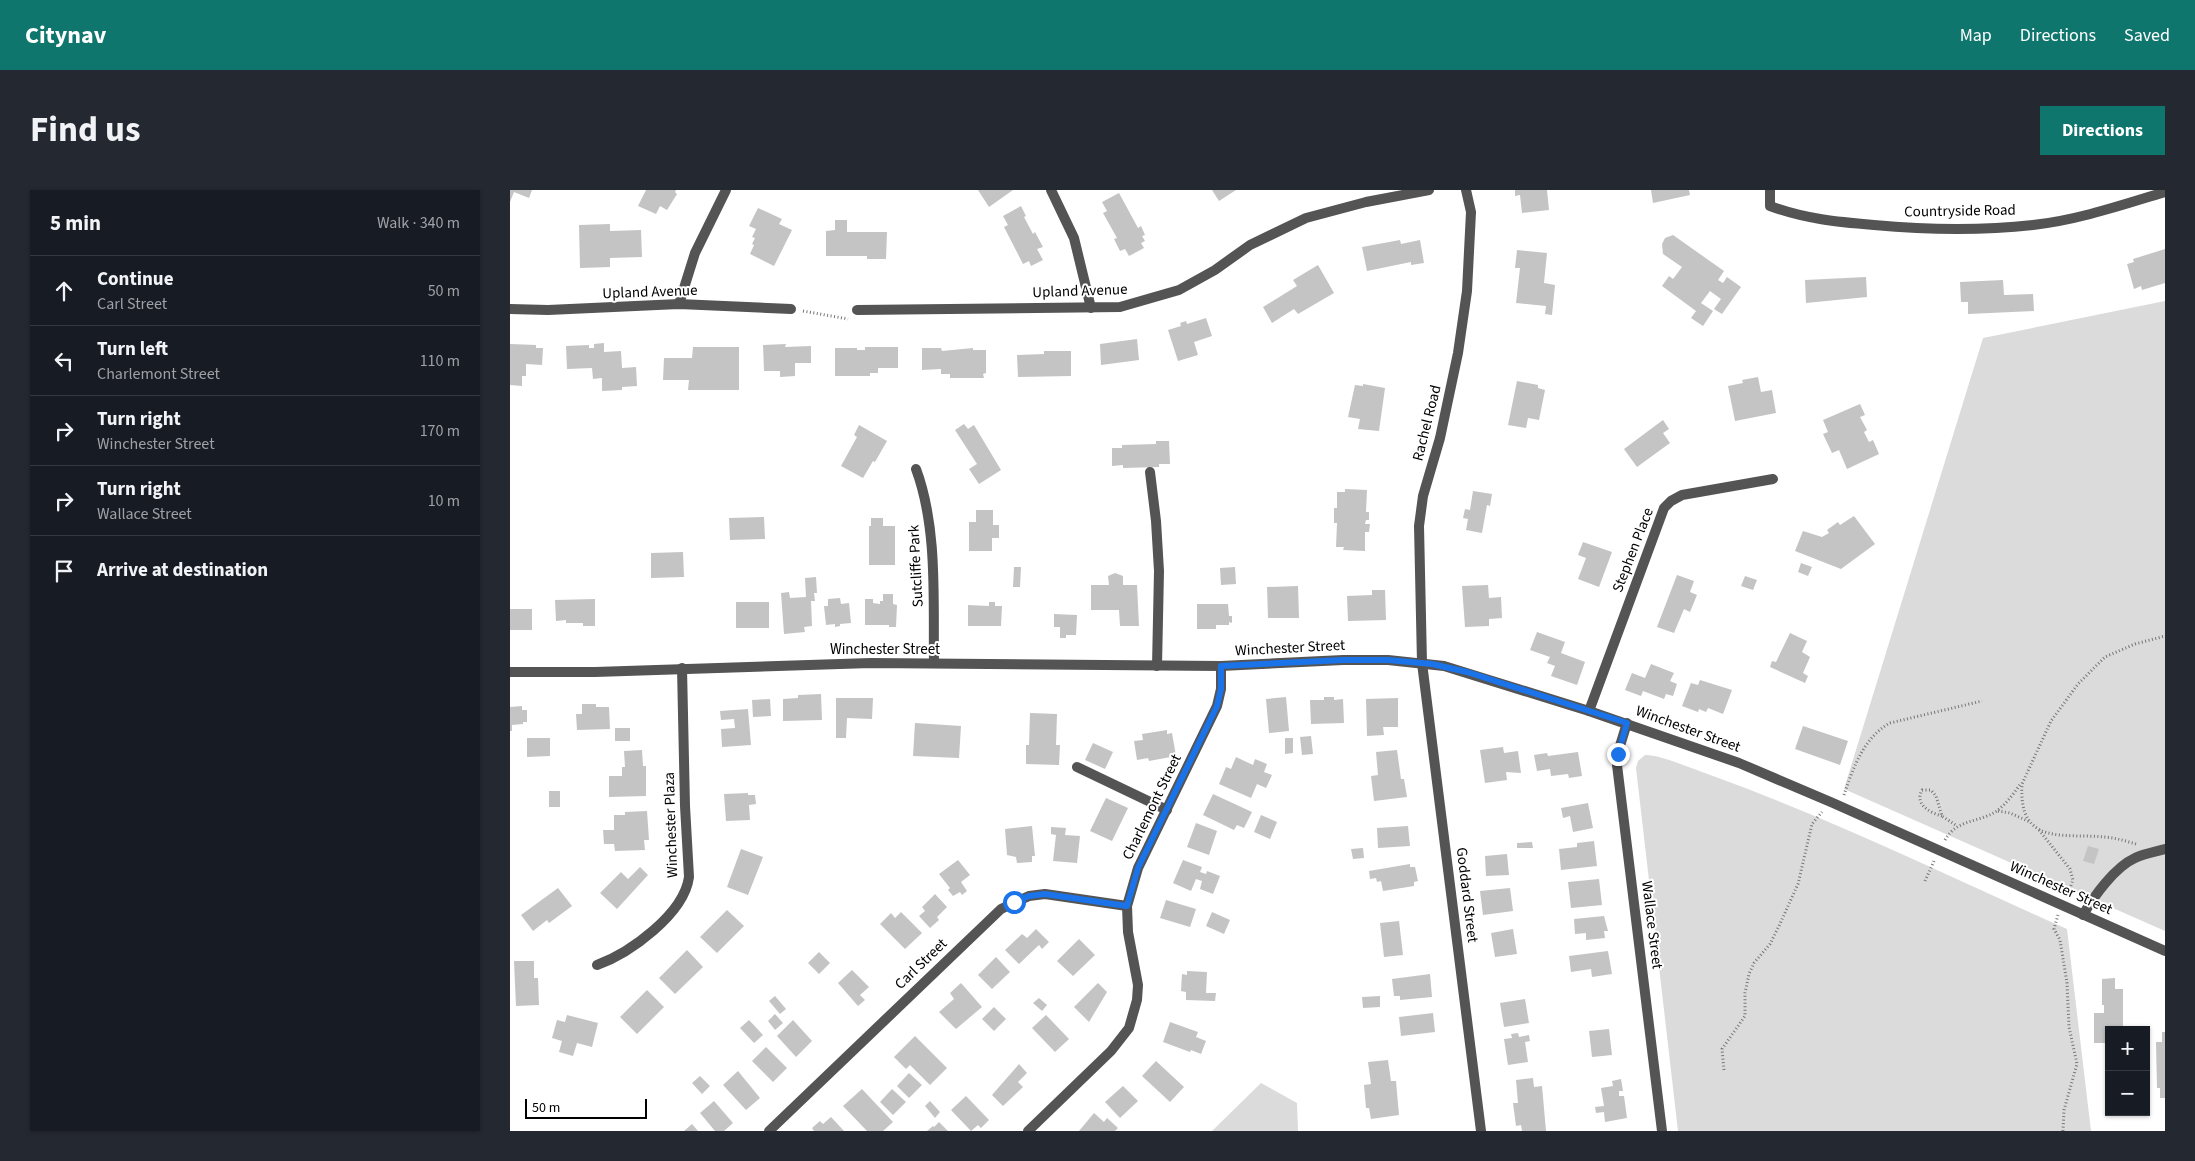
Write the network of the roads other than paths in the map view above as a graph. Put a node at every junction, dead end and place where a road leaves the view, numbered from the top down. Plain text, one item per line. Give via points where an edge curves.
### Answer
1 (726, 190) edge
2 (1051, 190) edge
3 (1429, 190) edge
4 (1466, 190) edge
5 (1770, 190) edge
6 (2165, 192) edge
7 (679, 304) junction
8 (1091, 308) junction
9 (510, 309) edge
10 (791, 309) road end
11 (857, 310) road end
12 (916, 469) dead end
13 (1150, 472) dead end
14 (1774, 479) dead end
15 (1422, 663) junction
16 (934, 664) junction
17 (1157, 666) junction
18 (1221, 666) junction
19 (682, 668) junction
20 (510, 672) edge
21 (1589, 711) junction
22 (1627, 723) junction
23 (1077, 767) dead end
24 (1167, 810) junction
25 (2165, 849) edge
26 (1127, 906) junction
27 (2083, 915) junction
28 (2165, 951) edge
29 (597, 965) dead end
30 (769, 1131) edge
31 (1028, 1131) edge
32 (1481, 1131) edge
33 (1662, 1131) edge

1 - 7 street via 695,253
2 - 8 street via 1074,238
3 - 8 street, Upland Avenue via 1306,218 1250,245 1179,290 1120,307
4 - 15 street, Rachel Road via 1471,212 1467,291 1449,397 1420,519
5 - 6 street, Countryside Road via 1770,206 1812,220 1905,228 1981,229 2072,218
7 - 9 street, Upland Avenue
7 - 10 street, Upland Avenue
8 - 11 street, Upland Avenue
12 - 16 street, Sutcliffe Park via 926,499 930,539
13 - 17 street via 1159,571
14 - 21 street, Stephen Place via 1682,495 1664,508
15 - 18 street, Winchester Street via 1344,660
15 - 21 street, Winchester Street via 1467,672
15 - 32 street, Goddard Street
16 - 17 street, Winchester Street
16 - 19 street, Winchester Street
17 - 18 street, Winchester Street
18 - 24 street, Charlemont Street via 1217,706
19 - 20 street, Winchester Street
19 - 29 street, Winchester Plaza via 688,886 680,901 640,943 615,959
21 - 22 street, Winchester Street
22 - 27 street, Winchester Street via 1707,751 1833,803
22 - 33 street, Wallace Street via 1618,749 1617,765
23 - 24 street
24 - 26 street, Charlemont Street via 1133,880
25 - 27 street via 2133,858 2097,893
26 - 30 street, Carl Street via 1045,894 1029,896 1001,909
26 - 31 street, Charlemont Street via 1128,932 1138,985 1129,1028 1111,1051
27 - 28 street, Winchester Street

